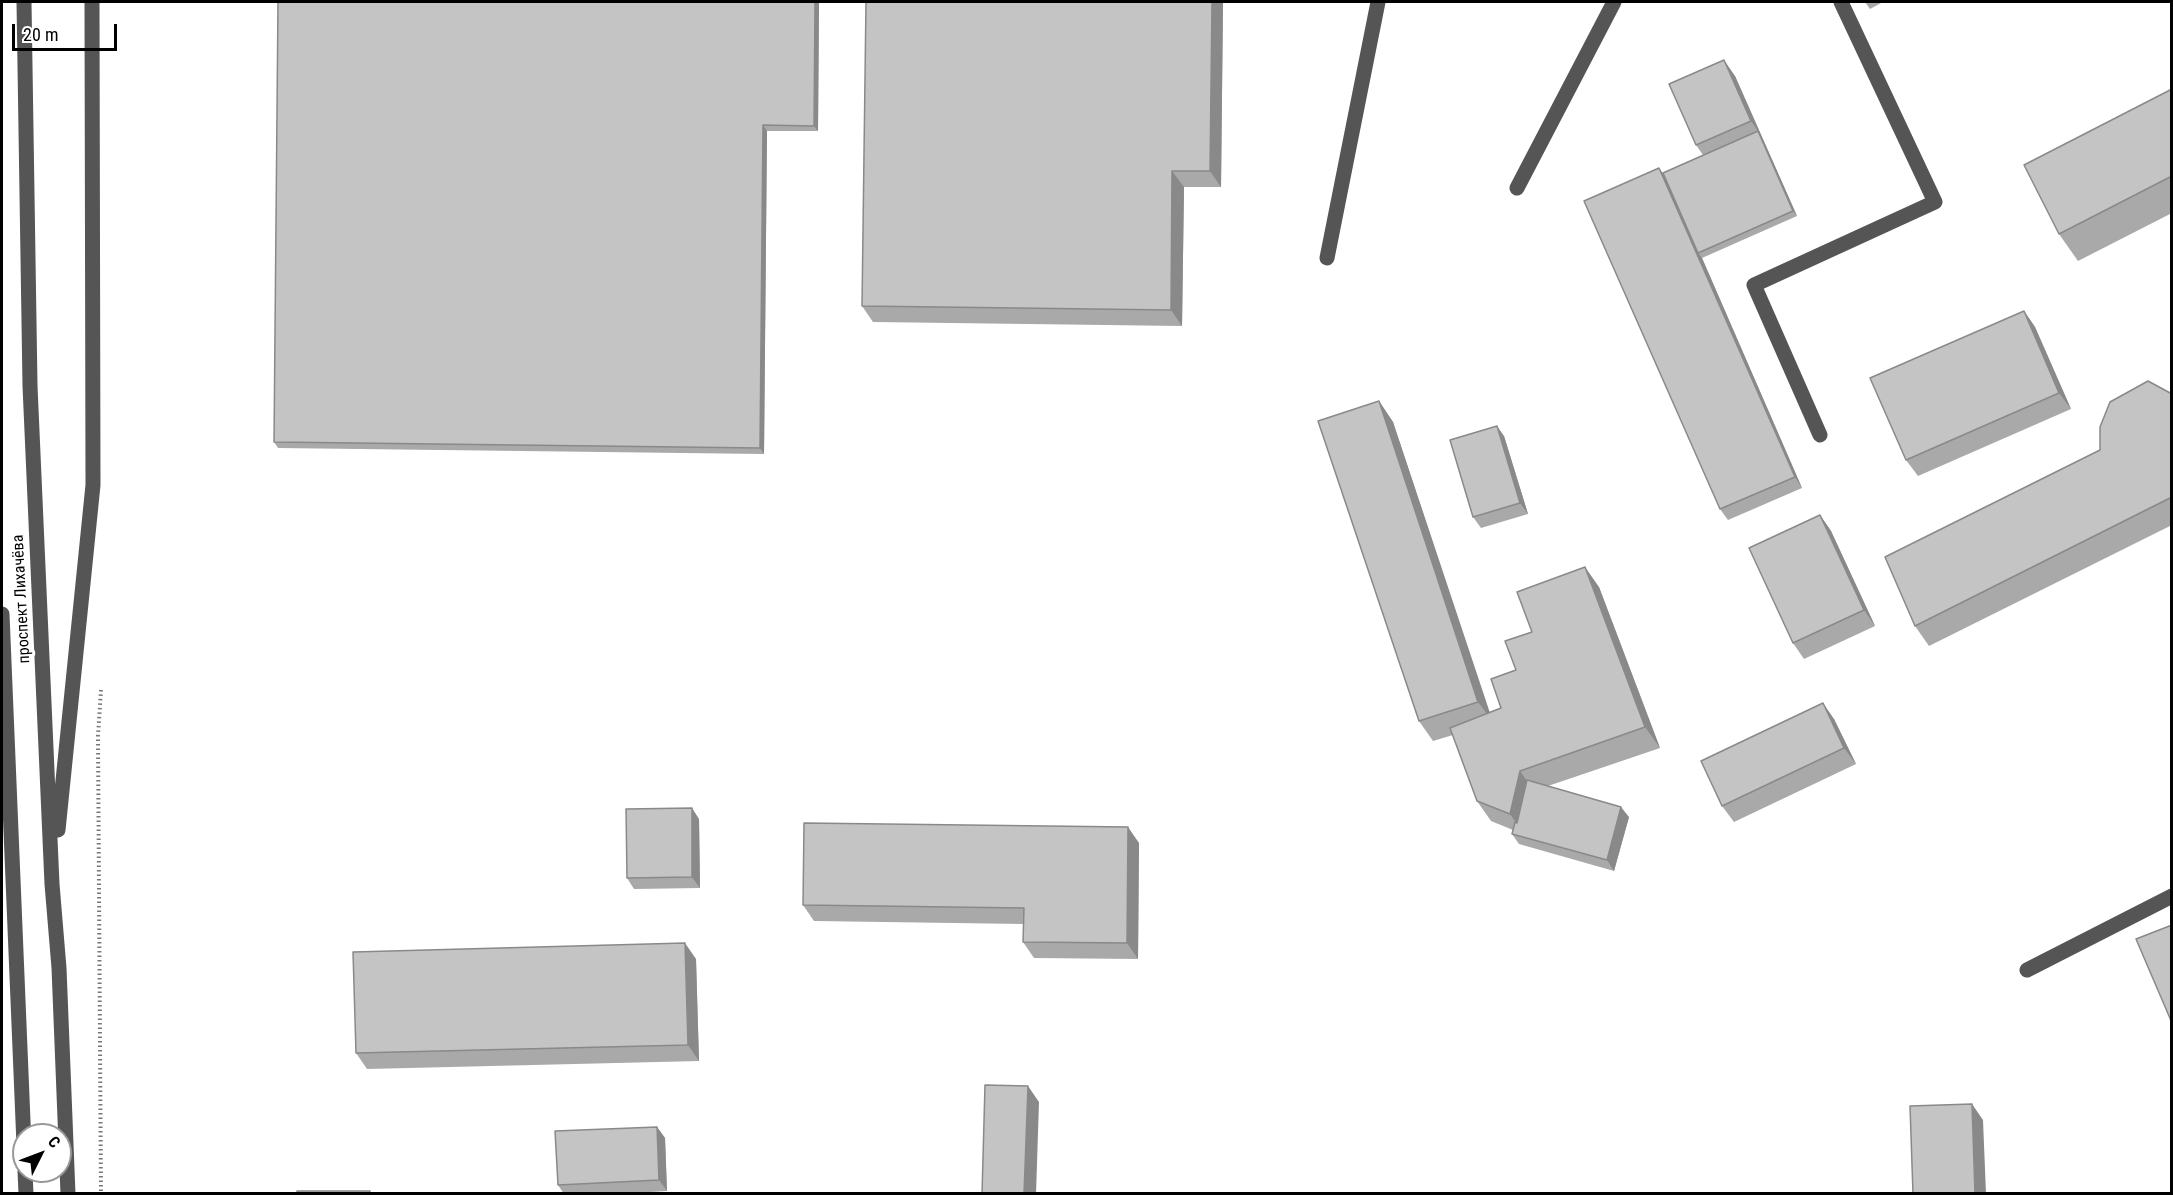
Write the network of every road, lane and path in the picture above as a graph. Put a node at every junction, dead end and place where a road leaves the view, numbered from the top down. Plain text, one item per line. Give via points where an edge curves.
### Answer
1 (24, 2) edge
2 (92, 2) edge
3 (1378, 2) edge
4 (1614, 2) edge
5 (1841, 2) edge
6 (1517, 188) dead end
7 (1327, 258) dead end
8 (1820, 435) dead end
9 (2, 614) edge
10 (101, 679) dead end
11 (2, 854) edge
12 (52, 884) junction
13 (13, 895) junction
14 (2172, 896) edge
15 (2027, 970) dead end
16 (23, 1123) edge
17 (68, 1194) edge
18 (101, 1194) edge

1 - 12 street, проспект Лихачёва via 30,386
2 - 12 street via 93,485
3 - 7 street
4 - 6 street
5 - 8 street via 1935,202 1754,285
9 - 13 street, проспект Лихачёва
10 - 18 path
11 - 13 street
12 - 17 street, проспект Лихачёва
13 - 16 street, проспект Лихачёва
14 - 15 street

